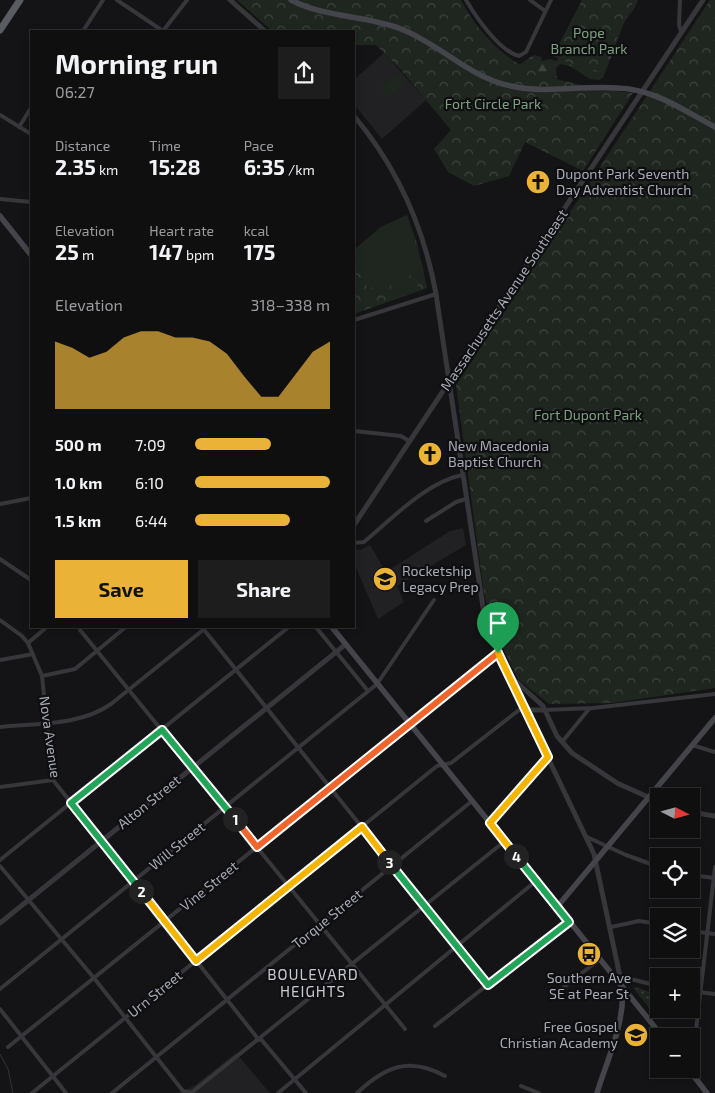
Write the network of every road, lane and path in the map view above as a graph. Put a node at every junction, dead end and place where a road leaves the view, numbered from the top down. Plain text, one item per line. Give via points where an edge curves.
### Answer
1 (20, 0) edge
2 (103, 0) edge
3 (117, 0) edge
4 (186, 0) edge
5 (230, 0) edge
6 (291, 0) edge
7 (466, 0) edge
8 (530, 0) edge
9 (551, 0) edge
10 (680, 0) edge
11 (703, 0) edge
12 (545, 11) junction
13 (0, 30) edge
14 (84, 30) edge
15 (162, 30) edge
16 (164, 30) edge
17 (263, 30) edge
18 (682, 33) junction
19 (642, 92) junction
20 (30, 109) edge
21 (0, 115) edge
22 (355, 117) edge
23 (18, 127) junction
24 (715, 127) edge
25 (30, 133) edge
26 (0, 199) edge
27 (30, 202) edge
28 (0, 216) edge
29 (30, 254) edge
30 (436, 294) junction
31 (355, 320) edge
32 (449, 382) junction
33 (355, 431) edge
34 (409, 441) junction
35 (462, 475) junction
36 (30, 498) edge
37 (466, 500) junction
38 (0, 504) edge
39 (426, 521) dead end
40 (355, 523) edge
41 (355, 543) edge
42 (0, 559) edge
43 (30, 579) edge
44 (434, 600) dead end
45 (0, 620) edge
46 (46, 628) edge
47 (125, 628) edge
48 (203, 628) edge
49 (205, 628) edge
50 (288, 628) edge
51 (317, 628) edge
52 (333, 628) edge
53 (80, 630) dead end
54 (28, 643) junction
55 (346, 644) junction
56 (98, 650) junction
57 (336, 652) junction
58 (498, 653) junction
59 (33, 654) junction
60 (0, 660) edge
61 (236, 670) junction
62 (508, 674) junction
63 (42, 676) junction
64 (377, 684) junction
65 (130, 689) junction
66 (368, 692) junction
67 (715, 694) edge
68 (266, 708) junction
69 (589, 709) junction
70 (526, 710) junction
71 (544, 710) junction
72 (715, 718) edge
73 (46, 722) junction
74 (410, 724) junction
75 (0, 727) edge
76 (162, 730) junction
77 (562, 742) junction
78 (692, 746) junction
79 (298, 748) junction
80 (715, 752) edge
81 (548, 757) junction
82 (443, 765) junction
83 (192, 767) junction
84 (53, 780) junction
85 (0, 787) edge
86 (330, 788) junction
87 (648, 798) junction
88 (472, 801) junction
89 (71, 803) junction
90 (225, 807) junction
91 (700, 814) edge
92 (715, 816) edge
93 (490, 823) junction
94 (362, 827) junction
95 (587, 837) junction
96 (101, 841) junction
97 (504, 842) junction
98 (257, 847) junction
99 (607, 847) junction
100 (0, 860) edge
101 (596, 860) junction
102 (650, 864) edge
103 (0, 866) edge
104 (392, 866) junction
105 (715, 867) edge
106 (700, 876) edge
107 (714, 878) edge
108 (536, 881) junction
109 (134, 882) junction
110 (289, 886) junction
111 (28, 900) junction
112 (424, 905) junction
113 (557, 907) junction
114 (165, 921) junction
115 (569, 922) junction
116 (0, 923) edge
117 (650, 923) edge
118 (320, 925) junction
119 (611, 927) junction
120 (700, 932) edge
121 (707, 933) junction
122 (715, 934) edge
123 (61, 939) junction
124 (457, 946) junction
125 (600, 959) junction
126 (196, 961) junction
127 (352, 964) junction
128 (613, 975) junction
129 (621, 976) junction
130 (94, 978) junction
131 (650, 984) edge
132 (488, 985) junction
133 (622, 986) junction
134 (0, 989) edge
135 (700, 993) joint
136 (555, 994) dead end
137 (715, 994) edge
138 (227, 1000) junction
139 (385, 1005) junction
140 (0, 1009) edge
141 (125, 1018) junction
142 (434, 1026) dead end
143 (656, 1028) edge
144 (405, 1029) dead end
145 (22, 1036) junction
146 (260, 1039) junction
147 (8, 1048) dead end
148 (156, 1057) junction
149 (53, 1076) junction
150 (445, 1076) dead end
151 (696, 1078) edge
152 (295, 1079) junction
153 (521, 1086) dead end
154 (359, 1092) edge
155 (32, 1093) edge
156 (66, 1093) edge
157 (112, 1093) edge
158 (278, 1093) edge
159 (306, 1093) edge
160 (538, 1093) edge
161 (596, 1093) edge
162 (708, 1093) edge

1 - 13 highway
2 - 14 street
3 - 15 street
4 - 16 street
5 - 17 street
6 - 19 main road via 321,11 379,22 402,30 479,75 503,84 536,90 617,88
7 - 12 street via 486,29 514,55 520,56 526,52
8 - 12 street
9 - 12 street
10 - 18 street via 678,17
11 - 18 street, Massachusetts Avenue Southeast
18 - 19 street, Massachusetts Avenue Southeast
19 - 24 main road via 664,98
19 - 32 street, Massachusetts Avenue Southeast
20 - 23 street
21 - 23 street
22 - 30 street via 385,158 409,205 424,242
23 - 25 street
26 - 27 street
28 - 29 main road
30 - 31 street
30 - 32 street
32 - 34 street, Massachusetts Avenue Southeast
32 - 35 street
33 - 34 street via 401,436
34 - 40 street, Massachusetts Avenue Southeast
35 - 37 street
35 - 41 street via 448,478 364,542
36 - 38 street
37 - 39 street via 456,502
37 - 58 street via 481,601
42 - 43 street
44 - 64 street, Will Street
45 - 54 street, Nova Avenue
46 - 54 street
47 - 56 street
48 - 65 street
49 - 61 street
50 - 61 street
51 - 57 street
52 - 55 main road
53 - 56 street
54 - 59 street, Nova Avenue
55 - 57 street, Alton Street
55 - 64 main road
56 - 63 street via 75,670
56 - 65 street
57 - 66 street
57 - 68 street, Alton Street
58 - 62 street
58 - 74 street, Vine Street
59 - 60 street
59 - 63 street, Nova Avenue
61 - 68 street
61 - 76 street
62 - 70 street
62 - 71 street
63 - 73 street, Nova Avenue
64 - 66 street, Will Street
64 - 74 main road
65 - 73 street via 97,712 78,719
65 - 76 street
66 - 79 street, Will Street
67 - 69 street
68 - 79 street
68 - 83 street, Alton Street
69 - 71 street
69 - 77 street
70 - 71 street
70 - 81 street
70 - 82 street, Urn Street via 519,710 451,763
71 - 77 street
72 - 78 main road
73 - 75 street
73 - 84 street, Nova Avenue
74 - 82 main road
74 - 86 street, Vine Street
76 - 83 street
76 - 89 street
77 - 87 street via 597,771
78 - 80 street
78 - 87 main road
79 - 86 street
79 - 90 street, Will Street
81 - 93 street
81 - 95 street
82 - 88 main road
82 - 94 street, Urn Street via 437,766
83 - 90 street
83 - 96 street, Alton Street
84 - 85 street
84 - 89 street, Nova Avenue
86 - 94 street
86 - 98 street, Vine Street
87 - 99 main road
88 - 93 main road
88 - 104 street, Torque Street
89 - 96 street, Nova Avenue
89 - 100 street
90 - 98 street
90 - 109 street, Will Street
91 - 92 street
93 - 97 main road
94 - 104 street
94 - 110 street, Urn Street
95 - 99 street
95 - 101 street
96 - 109 street, Nova Avenue
96 - 111 street, Alton Street
97 - 108 main road
97 - 112 street
98 - 110 street
98 - 114 street, Vine Street
99 - 101 main road
99 - 102 street
101 - 113 main road
101 - 119 street
103 - 111 street
104 - 112 street
104 - 118 street, Torque Street
105 - 107 street
106 - 107 street
107 - 121 street
108 - 113 main road
108 - 124 street
109 - 114 street, Nova Avenue
109 - 123 street, Will Street
110 - 118 street
110 - 126 street, Urn Street
111 - 116 street, Alton Street
111 - 123 street
112 - 124 street
112 - 127 street
113 - 115 main road
114 - 126 street, Nova Avenue
114 - 130 street, Vine Street
115 - 125 main road
115 - 132 street
117 - 119 street via 639,921
118 - 127 street
118 - 138 street, Torque Street
119 - 129 street
120 - 121 street
121 - 122 street
121 - 135 street
123 - 130 street
123 - 134 street, Will Street
124 - 132 street
124 - 139 street
125 - 128 main road
125 - 136 street
126 - 138 street, Nova Avenue
126 - 141 street, Urn Street
127 - 139 street
127 - 146 street
128 - 129 street
128 - 133 main road
129 - 131 street
129 - 133 street
130 - 141 street
130 - 145 street, Vine Street
132 - 142 street
133 - 143 main road
133 - 161 main road via 623,1001 617,1031
135 - 137 street
138 - 146 street, Nova Avenue
138 - 148 street, Torque Street
139 - 144 street
139 - 152 street
140 - 145 street
141 - 148 street
141 - 149 street, Urn Street
145 - 147 street, Vine Street
145 - 149 street
146 - 148 street via 194,1092 181,1088
146 - 152 street, Nova Avenue
148 - 157 street, Torque Street
149 - 155 street, Urn Street
149 - 156 street
150 - 154 street via 424,1068 400,1066 384,1071
151 - 162 main road
152 - 158 street
152 - 159 street, Nova Avenue
153 - 160 street

